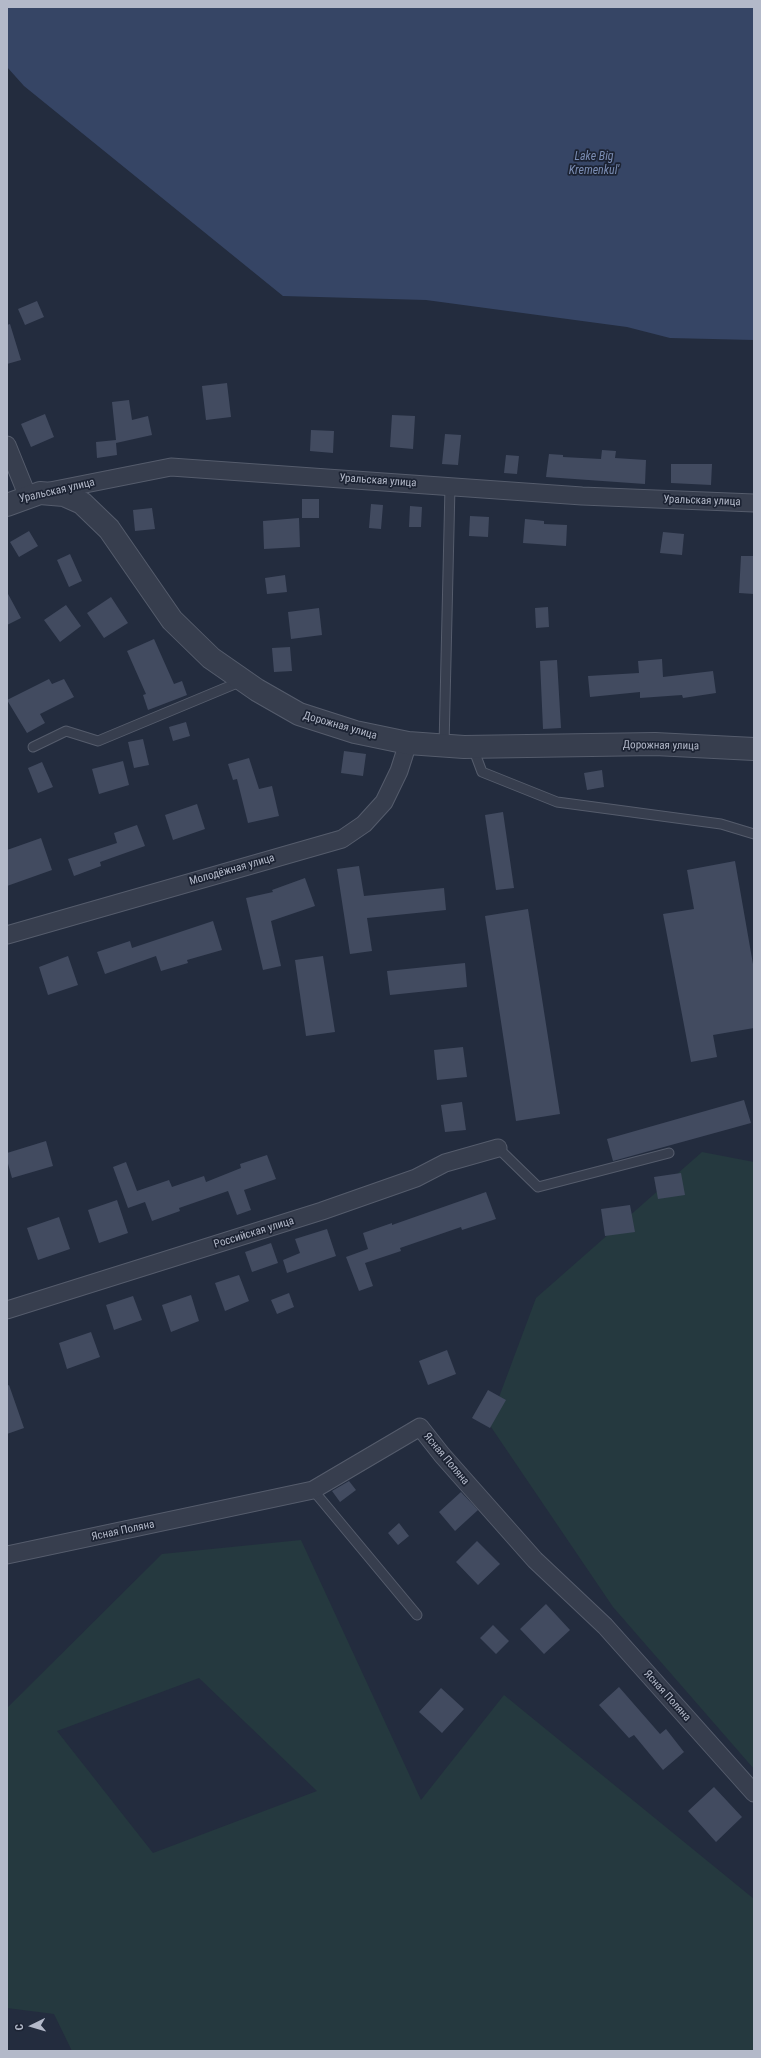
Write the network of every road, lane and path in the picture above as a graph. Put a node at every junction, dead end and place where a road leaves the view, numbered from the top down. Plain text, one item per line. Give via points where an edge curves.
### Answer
1 (7, 445) edge
2 (450, 486) junction
3 (34, 495) junction
4 (754, 503) edge
5 (7, 505) edge
6 (243, 681) junction
7 (408, 743) junction
8 (444, 746) junction
9 (33, 747) dead end
10 (474, 748) junction
11 (754, 749) edge
12 (754, 834) edge
13 (7, 935) edge
14 (498, 1148) joint
15 (669, 1154) dead end
16 (7, 1310) edge
17 (313, 1490) junction
18 (7, 1555) edge
19 (417, 1615) dead end
20 (754, 1793) edge

1 - 3 street
2 - 3 street, Уральская улица via 171,467
2 - 4 street, Уральская улица via 582,496
2 - 8 lane
3 - 5 street, Уральская улица
3 - 6 street, Дорожная улица via 64,495 82,503 109,528 172,620 211,658
6 - 7 street, Дорожная улица via 299,714 355,732
6 - 9 lane via 98,741 66,731
7 - 8 street, Дорожная улица
7 - 13 street, Молодёжная улица via 399,771 384,802 364,824 342,839
8 - 10 street, Дорожная улица
10 - 11 street, Дорожная улица via 656,744
10 - 12 lane via 482,772 557,802 721,824
14 - 15 lane via 538,1187
14 - 16 street, Российская улица via 445,1163 416,1178 322,1211
17 - 18 street, Ясная Поляна
17 - 19 lane
17 - 20 street, Ясная Поляна via 420,1427 535,1560 605,1626

